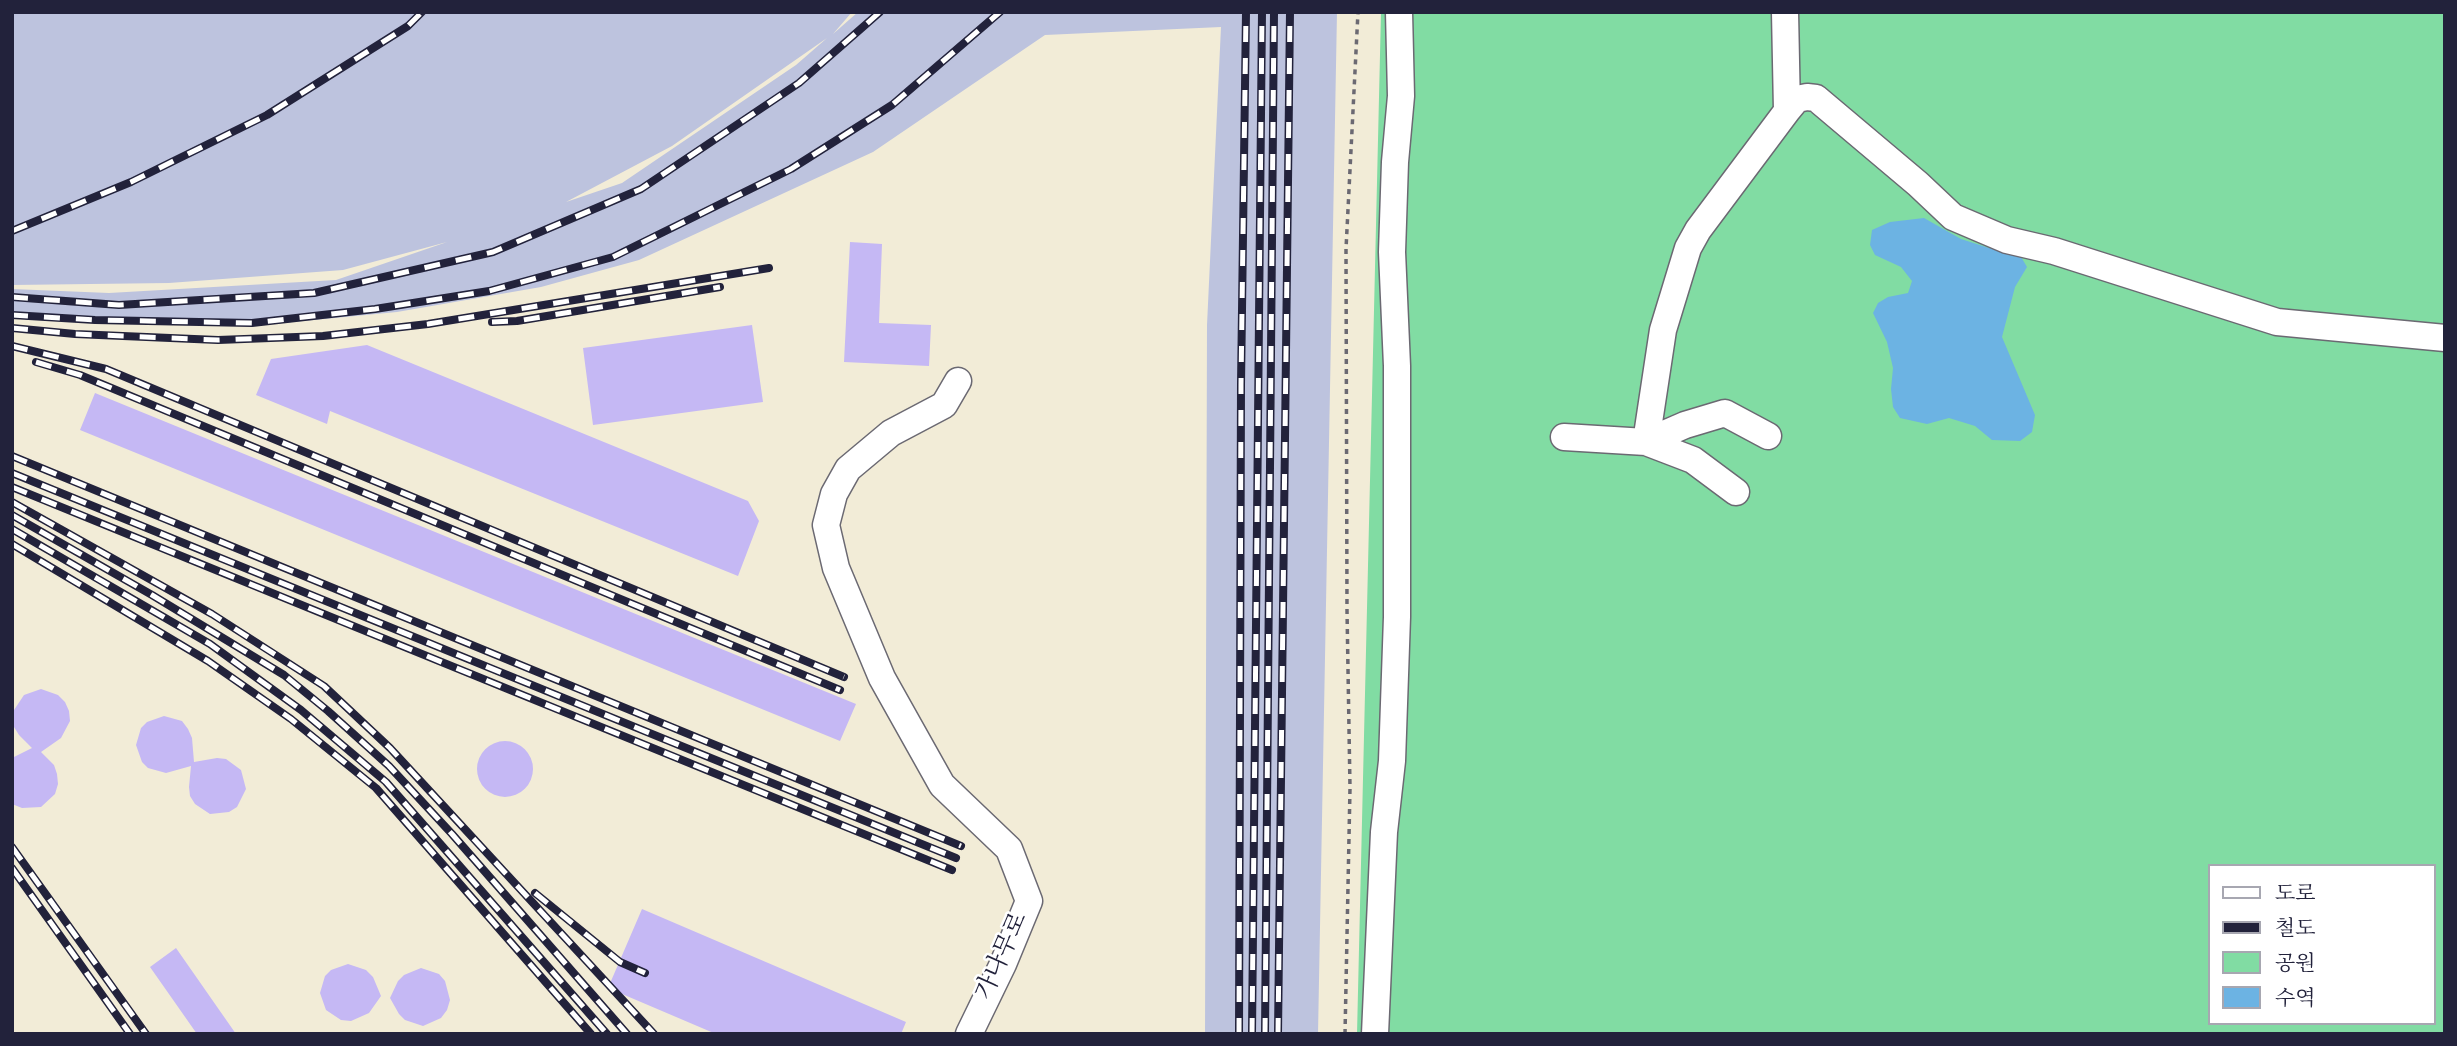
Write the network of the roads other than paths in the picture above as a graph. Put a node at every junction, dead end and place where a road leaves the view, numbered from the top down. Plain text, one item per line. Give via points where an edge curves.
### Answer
1 (1399, 12) edge
2 (1784, 12) edge
3 (1787, 111) junction
4 (2445, 338) edge
5 (958, 382) dead end
6 (1768, 436) dead end
7 (1564, 438) dead end
8 (1646, 442) junction
9 (1736, 492) dead end
10 (969, 1034) edge
11 (1375, 1034) edge

1 - 11 street via 1401,96 1392,252 1397,617
2 - 3 street
3 - 4 street via 1797,99 1816,98 1953,217 2007,240 2277,322
3 - 8 street via 1688,247 1663,330
5 - 10 street, 가나무로 via 944,405 891,433 848,469 834,494 826,525 836,568 883,678 942,785 1010,849 1029,901
6 - 8 street via 1725,413
7 - 8 street
8 - 9 street via 1693,460

